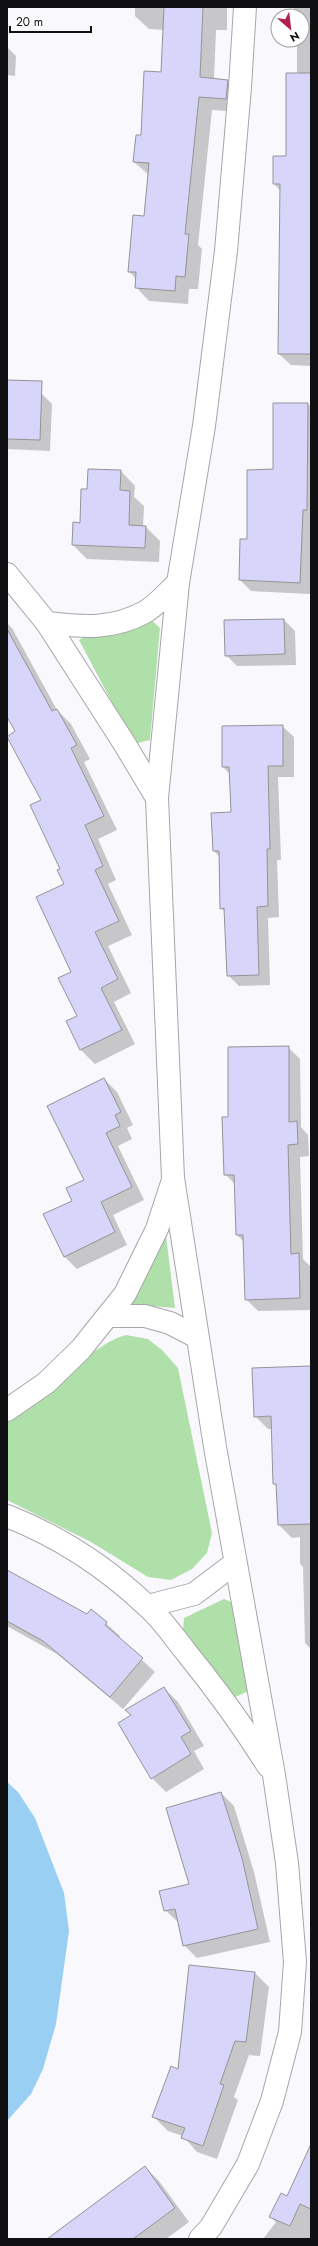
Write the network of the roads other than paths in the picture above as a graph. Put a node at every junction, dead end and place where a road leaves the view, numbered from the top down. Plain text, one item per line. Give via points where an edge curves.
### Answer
1 (245, 7) edge
2 (7, 574) edge
3 (178, 583) junction
4 (48, 623) junction
5 (157, 798) junction
6 (173, 1178) junction
7 (108, 1316) junction
8 (197, 1337) junction
9 (7, 1410) edge
10 (7, 1516) edge
11 (235, 1563) junction
12 (148, 1606) junction
13 (274, 1776) junction
14 (200, 2239) edge

1 - 3 street via 226,251 204,426
2 - 4 street
3 - 4 street via 146,611 116,623 89,627
3 - 5 street
4 - 5 street
5 - 6 street
6 - 7 street via 157,1230 125,1294
6 - 8 street
7 - 8 street via 145,1316 170,1323
7 - 9 street via 81,1349 46,1383
8 - 11 street
10 - 12 street via 34,1526 84,1556
11 - 12 street via 194,1594
11 - 13 street
12 - 13 street via 212,1684
13 - 14 street via 287,1863 295,1962 290,2032 272,2101 248,2164 211,2226

